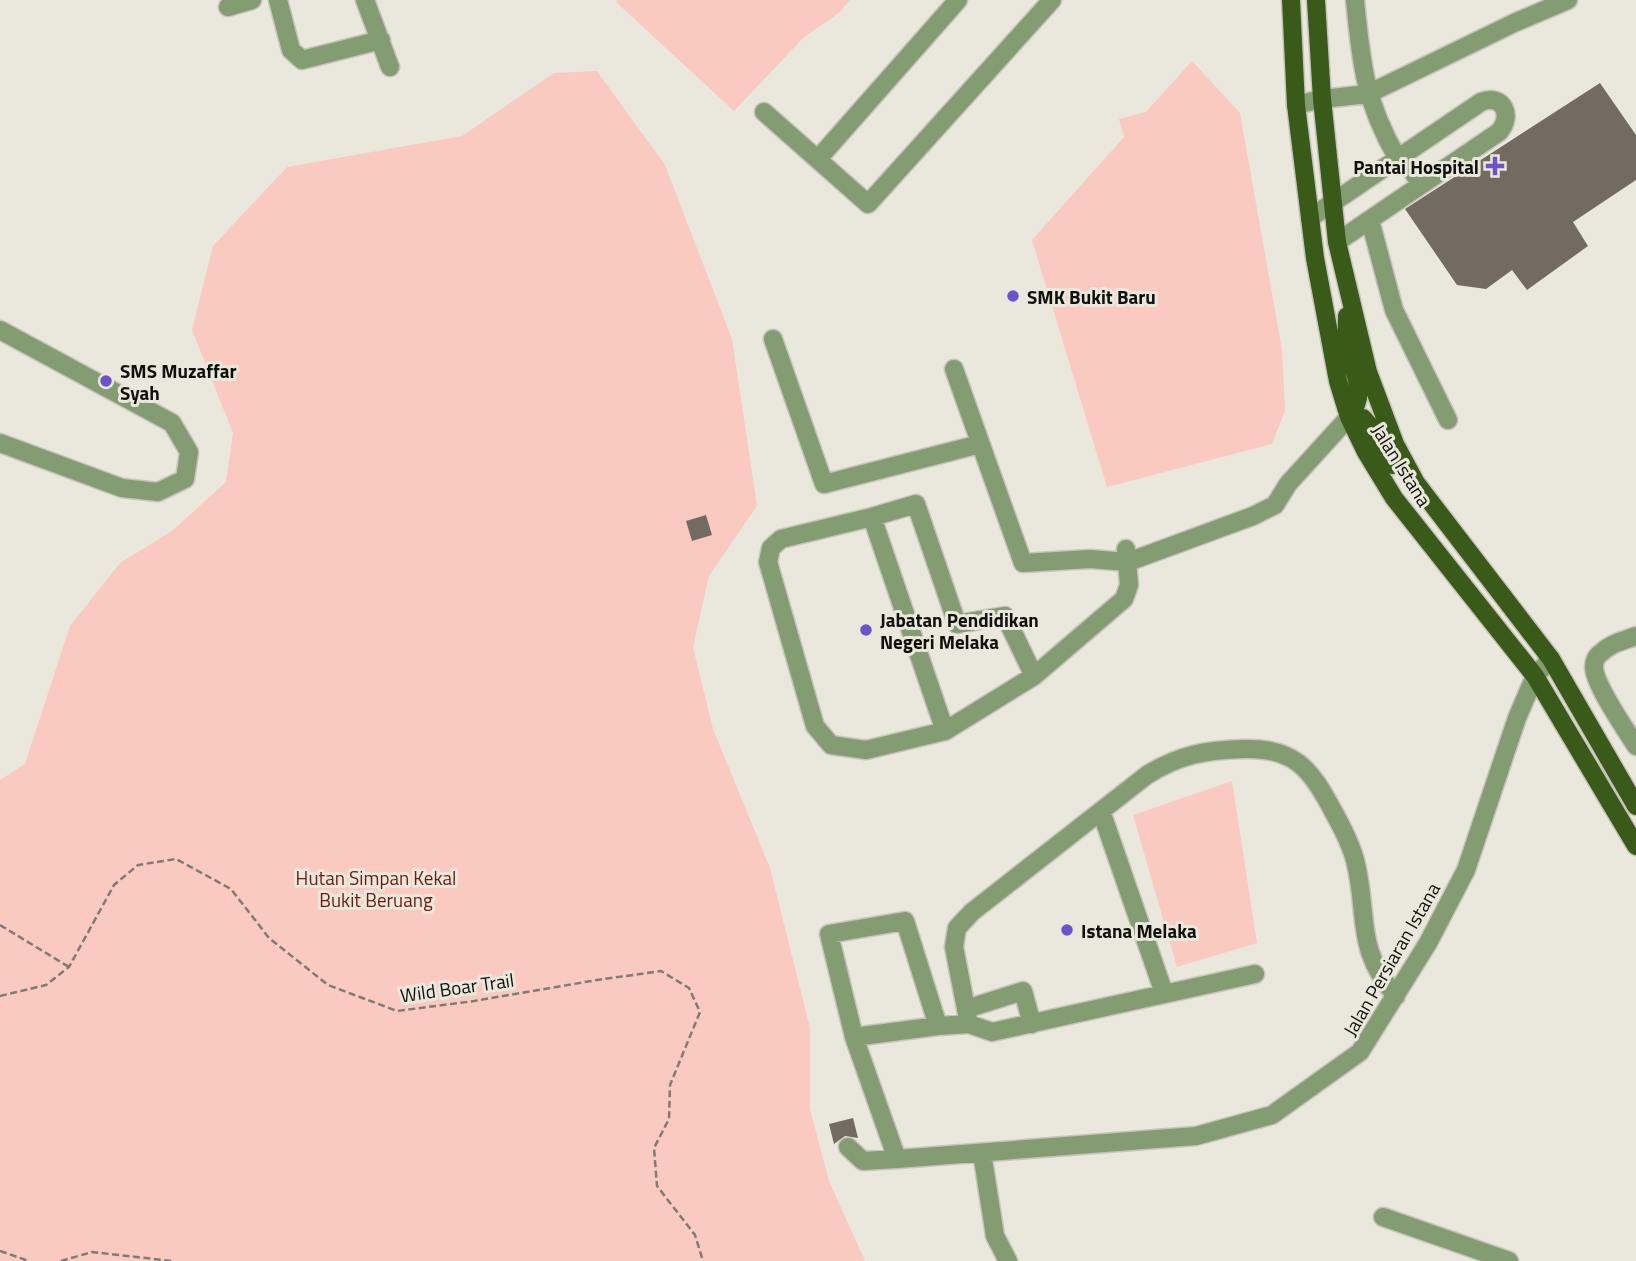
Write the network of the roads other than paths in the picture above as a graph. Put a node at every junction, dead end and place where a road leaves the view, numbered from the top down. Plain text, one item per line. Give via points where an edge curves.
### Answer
1 (252, 0) edge
2 (278, 0) edge
3 (365, 0) edge
4 (958, 0) edge
5 (1052, 0) edge
6 (1291, 0) edge
7 (1316, 0) edge
8 (1355, 0) edge
9 (1568, 0) edge
10 (229, 6) dead end
11 (381, 40) junction
12 (390, 67) dead end
13 (1368, 94) junction
14 (1322, 99) junction
15 (1296, 105) junction
16 (764, 112) dead end
17 (1401, 158) junction
18 (818, 159) junction
19 (1421, 185) junction
20 (1333, 204) junction
21 (1310, 218) junction
22 (1370, 220) junction
23 (1337, 242) junction
24 (1347, 291) junction
25 (0, 330) edge
26 (773, 340) dead end
27 (954, 369) dead end
28 (1349, 416) junction
29 (1448, 420) dead end
30 (0, 443) edge
31 (980, 444) junction
32 (1440, 515) junction
33 (872, 517) junction
34 (1127, 555) junction
35 (1636, 636) edge
36 (1551, 659) junction
37 (1034, 676) junction
38 (1535, 676) junction
39 (944, 732) junction
40 (1636, 746) edge
41 (1636, 806) edge
42 (1101, 811) junction
43 (1636, 846) edge
44 (1255, 974) dead end
45 (1164, 993) junction
46 (1396, 996) junction
47 (968, 1017) junction
48 (1032, 1024) junction
49 (938, 1026) junction
50 (854, 1037) junction
51 (848, 1147) dead end
52 (982, 1153) junction
53 (897, 1159) junction
54 (1383, 1217) dead end
55 (1008, 1261) edge
56 (1509, 1261) edge

1 - 10 street
2 - 11 street via 291,50 302,60
3 - 11 street
4 - 18 street
5 - 18 street via 868,204
6 - 15 main road, Jalan Istana
7 - 14 main road, Jalan Istana
8 - 13 street
9 - 13 street
11 - 12 street
13 - 14 street
13 - 17 street via 1386,138
14 - 15 street
14 - 20 main road, Jalan Istana
15 - 21 main road, Jalan Istana
16 - 18 street
17 - 19 street
17 - 19 street via 1481,102 1502,103 1507,119 1499,132
17 - 20 street
19 - 22 street
20 - 21 street
20 - 23 main road, Jalan Istana
21 - 28 main road, Jalan Istana via 1325,320
22 - 23 street
22 - 29 street via 1394,310
23 - 24 main road, Jalan Istana
24 - 28 main road via 1347,347 1360,393
24 - 32 main road, Jalan Istana via 1368,372 1395,444
25 - 30 street via 172,423 189,452 185,479 158,492 122,488
26 - 31 street via 824,484
27 - 31 street
28 - 32 main road via 1363,418 1409,486
28 - 34 street via 1288,484 1249,507
28 - 38 main road, Jalan Istana via 1394,498
31 - 34 street via 1023,563
32 - 36 main road, Jalan Istana
33 - 37 street via 916,503 957,624 1004,616
33 - 39 street
33 - 39 street via 781,539 771,548 768,562 815,726 831,745 866,750
34 - 37 street via 1129,585 1124,599
35 - 40 street via 1600,653 1594,667 1602,690
36 - 38 street, Jalan Persiaran Istana
36 - 41 main road, Jalan Istana
37 - 39 street
38 - 43 main road, Jalan Istana
38 - 46 street, Jalan Persiaran Istana via 1466,870
42 - 45 street
42 - 46 street via 1147,775 1188,755 1211,749 1253,748 1291,757 1321,789 1349,841 1367,945 1383,981
42 - 47 street via 957,928 954,947
44 - 45 street
45 - 48 street
46 - 52 street, Jalan Persiaran Istana via 1360,1052 1272,1115 1196,1136
47 - 48 street via 992,1032
47 - 48 street via 1023,991
47 - 49 street
49 - 50 street
49 - 50 street via 905,921 829,934
50 - 53 street
51 - 53 street, Jalan Persiaran Istana via 863,1161
52 - 53 street, Jalan Persiaran Istana
52 - 55 street via 995,1236
54 - 56 street

